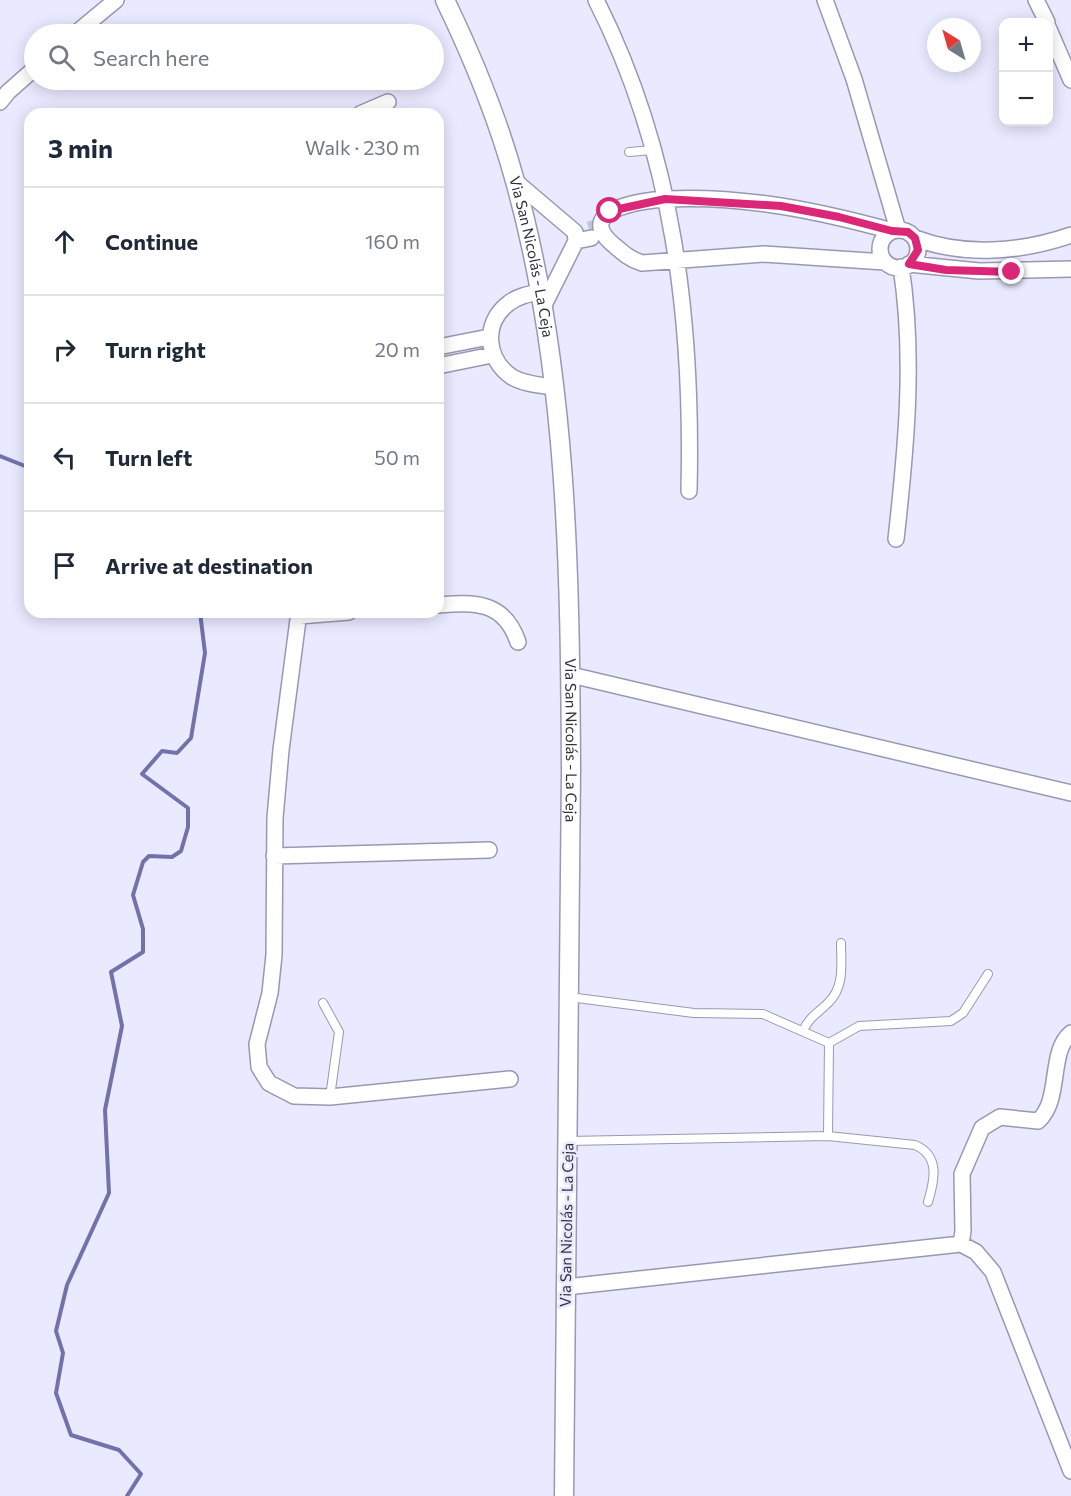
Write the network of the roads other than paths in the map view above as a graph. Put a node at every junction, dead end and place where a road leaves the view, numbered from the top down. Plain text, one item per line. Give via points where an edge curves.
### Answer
1 (117, 0) edge
2 (445, 0) edge
3 (596, 0) edge
4 (825, 0) edge
5 (1036, 0) edge
6 (1045, 18) edge
7 (87, 24) edge
8 (1053, 39) edge
9 (24, 78) edge
10 (1071, 80) edge
11 (0, 102) edge
12 (388, 102) dead end
13 (374, 108) edge
14 (653, 150) junction
15 (629, 152) dead end
16 (515, 181) junction
17 (665, 199) junction
18 (895, 230) junction
19 (591, 233) junction
20 (1071, 235) edge
21 (915, 238) junction
22 (678, 261) junction
23 (885, 262) junction
24 (905, 266) junction
25 (1071, 269) edge
26 (541, 300) junction
27 (489, 338) junction
28 (444, 346) edge
29 (492, 355) junction
30 (444, 365) edge
31 (553, 387) junction
32 (689, 491) dead end
33 (896, 539) dead end
34 (444, 605) edge
35 (298, 618) edge
36 (519, 642) dead end
37 (571, 675) junction
38 (1071, 793) edge
39 (489, 850) dead end
40 (274, 856) junction
41 (841, 943) dead end
42 (988, 974) dead end
43 (569, 997) junction
44 (323, 1003) dead end
45 (803, 1030) junction
46 (1071, 1033) edge
47 (830, 1043) junction
48 (510, 1079) dead end
49 (330, 1097) junction
50 (828, 1136) junction
51 (568, 1141) junction
52 (928, 1202) dead end
53 (961, 1244) junction
54 (566, 1287) junction
55 (1071, 1471) edge
56 (564, 1496) edge

1 - 7 street
2 - 16 street, Via San Nicolás - La Ceja via 465,41
3 - 14 street via 631,81
4 - 18 street via 854,79
5 - 6 street
8 - 10 street
9 - 11 street
12 - 13 street
14 - 15 lane
14 - 17 street
16 - 19 street
16 - 26 street, Via San Nicolás - La Ceja
17 - 18 street via 725,200 793,208
17 - 19 street via 610,211
17 - 22 street
18 - 21 street
18 - 23 street via 880,244
19 - 22 street via 636,261
19 - 26 street
20 - 21 street via 1029,246 980,250 934,245
21 - 24 street via 917,255
22 - 23 street via 764,254
22 - 32 street via 691,391
23 - 24 street
24 - 25 street via 979,271
24 - 33 street via 907,361
26 - 27 street via 508,303
26 - 31 street, Via San Nicolás - La Ceja
27 - 28 street
27 - 29 street
29 - 30 street
29 - 31 street via 514,378
31 - 37 street, Via San Nicolás - La Ceja via 561,453
34 - 36 street via 467,603 496,611 510,621
35 - 40 street via 280,750
37 - 38 street
37 - 43 street, Via San Nicolás - La Ceja
39 - 40 street
40 - 49 street via 274,955 270,993 257,1044 259,1067 269,1083 280,1091 294,1096
41 - 45 lane via 837,993 807,1021
42 - 47 lane via 963,1013 951,1021 859,1026
43 - 45 lane via 694,1013 763,1014
43 - 51 street, Via San Nicolás - La Ceja
44 - 49 lane via 339,1032
45 - 47 lane
46 - 53 street via 1061,1050 1047,1113 1038,1121 1000,1117 982,1128 962,1174
47 - 50 lane
48 - 49 street
50 - 51 lane
50 - 52 lane via 920,1147 934,1167
51 - 54 street, Via San Nicolás - La Ceja
53 - 54 street
53 - 55 street via 976,1252 993,1272
54 - 56 street, Via San Nicolás - La Ceja

